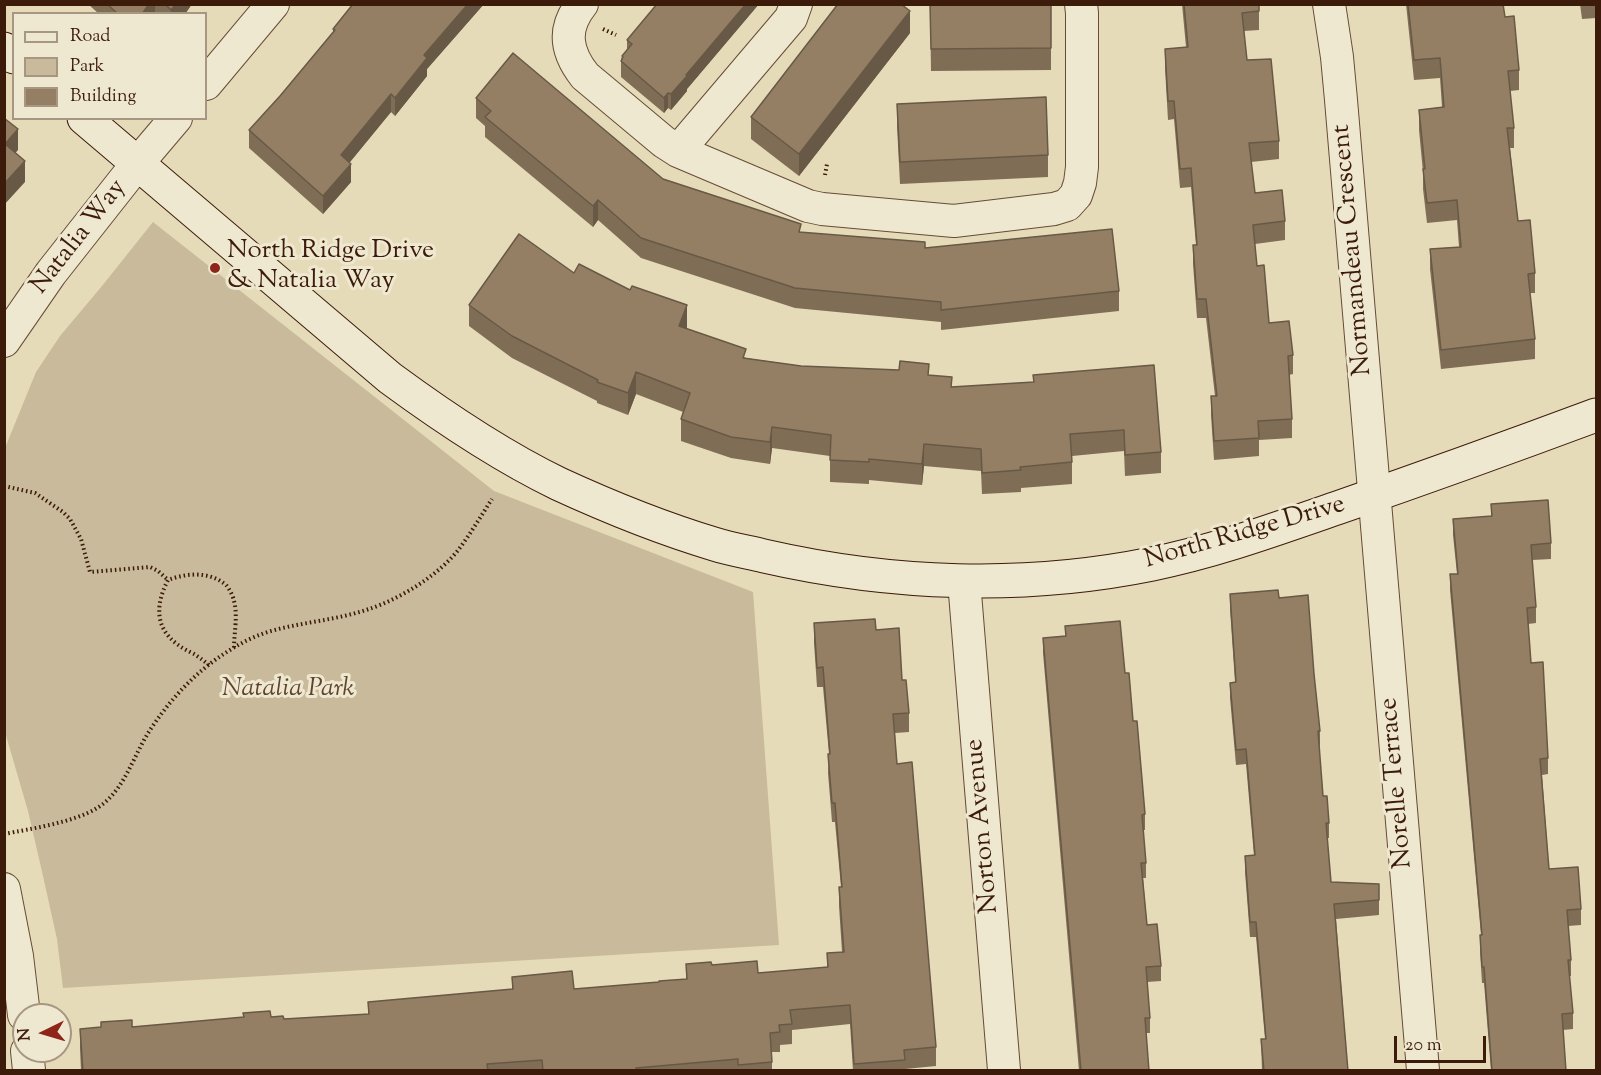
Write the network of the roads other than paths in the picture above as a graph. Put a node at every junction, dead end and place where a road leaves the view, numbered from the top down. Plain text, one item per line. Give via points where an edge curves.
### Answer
1 (273, 4) edge
2 (796, 4) edge
3 (1081, 4) edge
4 (1329, 4) edge
5 (591, 16) edge
6 (207, 83) edge
7 (86, 120) edge
8 (174, 120) edge
9 (678, 151) junction
10 (137, 164) junction
11 (4, 341) edge
12 (1596, 415) edge
13 (1374, 496) junction
14 (964, 581) junction
15 (4, 889) edge
16 (23, 1003) edge
17 (1004, 1071) edge
18 (1423, 1071) edge

1 - 6 street
2 - 9 street via 791,18
3 - 9 street via 1082,166 1076,195 1067,205 954,221 822,209
4 - 13 street, Normandeau Crescent via 1341,99
5 - 9 street via 570,24 575,64 594,84
7 - 10 street, North Ridge Drive
8 - 10 street, Natalia Way
10 - 11 street, Natalia Way via 51,273
10 - 14 street, North Ridge Drive via 390,378 464,430 556,483 642,520 717,545 832,570
12 - 13 street, North Ridge Drive
13 - 14 street, North Ridge Drive via 1227,545 1153,564 1074,576
13 - 18 street, Norelle Terrace
14 - 17 street, Norton Avenue
15 - 16 street

